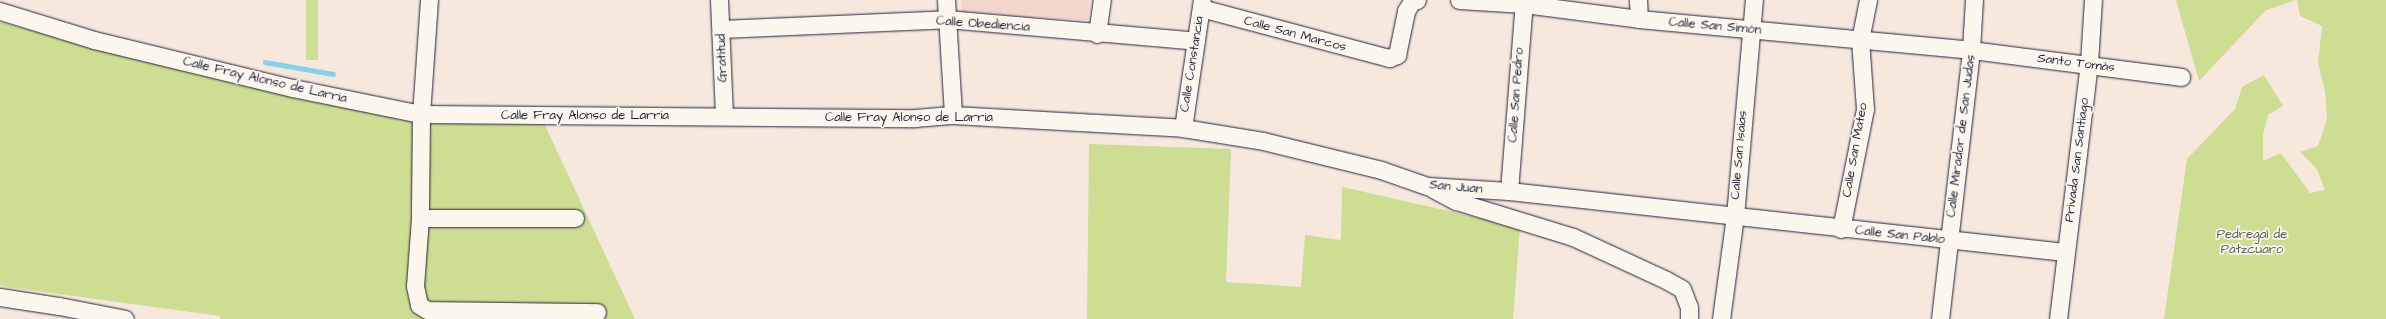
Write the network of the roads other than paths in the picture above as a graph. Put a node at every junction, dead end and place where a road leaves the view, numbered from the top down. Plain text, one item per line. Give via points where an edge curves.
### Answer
1 (429, 0) edge
2 (719, 0) edge
3 (946, 0) edge
4 (1102, 0) edge
5 (1459, 0) edge
6 (1638, 0) edge
7 (1754, 0) edge
8 (1868, 0) edge
9 (1974, 0) edge
10 (2093, 0) edge
11 (1414, 1) edge
12 (1524, 2) edge
13 (1202, 4) edge
14 (0, 11) edge
15 (947, 19) junction
16 (1639, 19) junction
17 (721, 29) junction
18 (1752, 29) junction
19 (1098, 34) junction
20 (1860, 40) junction
21 (1196, 41) junction
22 (1971, 50) junction
23 (2089, 64) junction
24 (2181, 77) dead end
25 (421, 114) junction
26 (952, 115) junction
27 (724, 116) junction
28 (1183, 128) junction
29 (1428, 186) junction
30 (1509, 191) junction
31 (1735, 216) junction
32 (420, 218) junction
33 (575, 218) dead end
34 (1841, 229) junction
35 (1949, 240) junction
36 (2065, 252) junction
37 (0, 298) edge
38 (59, 312) edge
39 (597, 312) dead end
40 (1721, 314) edge
41 (126, 319) edge
42 (1689, 319) edge
43 (1940, 319) edge
44 (2058, 319) edge

1 - 25 street
2 - 17 street, Gratitud
3 - 15 street
4 - 19 street
5 - 12 street, Calle San Simón
6 - 16 street
7 - 18 street, Calle San Isaias
8 - 20 street, Calle San Mateo
9 - 22 street, Calle Mirador de San Judas
10 - 23 street, Privada San Santiago
11 - 13 street, Calle San Marcos via 1406,11 1401,46 1397,55 1389,58
12 - 16 street, Calle San Simón
12 - 30 street, Calle San Pedro
13 - 21 street, Calle Constancia
14 - 25 street, Calle Fray Alonso de Larria via 94,40 293,88
15 - 17 street, Calle Obediencia
15 - 19 street, Calle Obediencia
15 - 26 street
16 - 18 street, Calle San Simón
17 - 27 street, Gratitud
18 - 20 street, Calle San Simón
18 - 31 street, Calle San Isaias
19 - 21 street, Calle Obediencia
20 - 22 street, Calle San Simón
20 - 34 street, Calle San Mateo via 1865,109
21 - 28 street, Calle Constancia
22 - 23 street, Santo Tomás
22 - 35 street, Calle Mirador de San Judas
23 - 24 street, Santo Tomás
23 - 36 street, Privada San Santiago
25 - 27 street, Calle Fray Alonso de Larria
25 - 32 street
26 - 27 street, Calle Fray Alonso de Larria via 915,118
26 - 28 street, Calle Fray Alonso de Larria
28 - 29 street, San Juan via 1263,141 1381,170
29 - 30 street, San Juan
29 - 42 street via 1456,201 1573,236 1666,280 1682,289 1689,307
30 - 31 street, San Juan
31 - 34 street, Calle San Pablo
31 - 40 street, Calle San Isaias
32 - 33 street
32 - 39 street via 415,286 419,305 427,310
34 - 35 street, Calle San Pablo
35 - 36 street, Calle San Pablo
35 - 43 street, Calle Mirador de San Judas
36 - 44 street, Privada San Santiago
37 - 38 street
38 - 41 street

